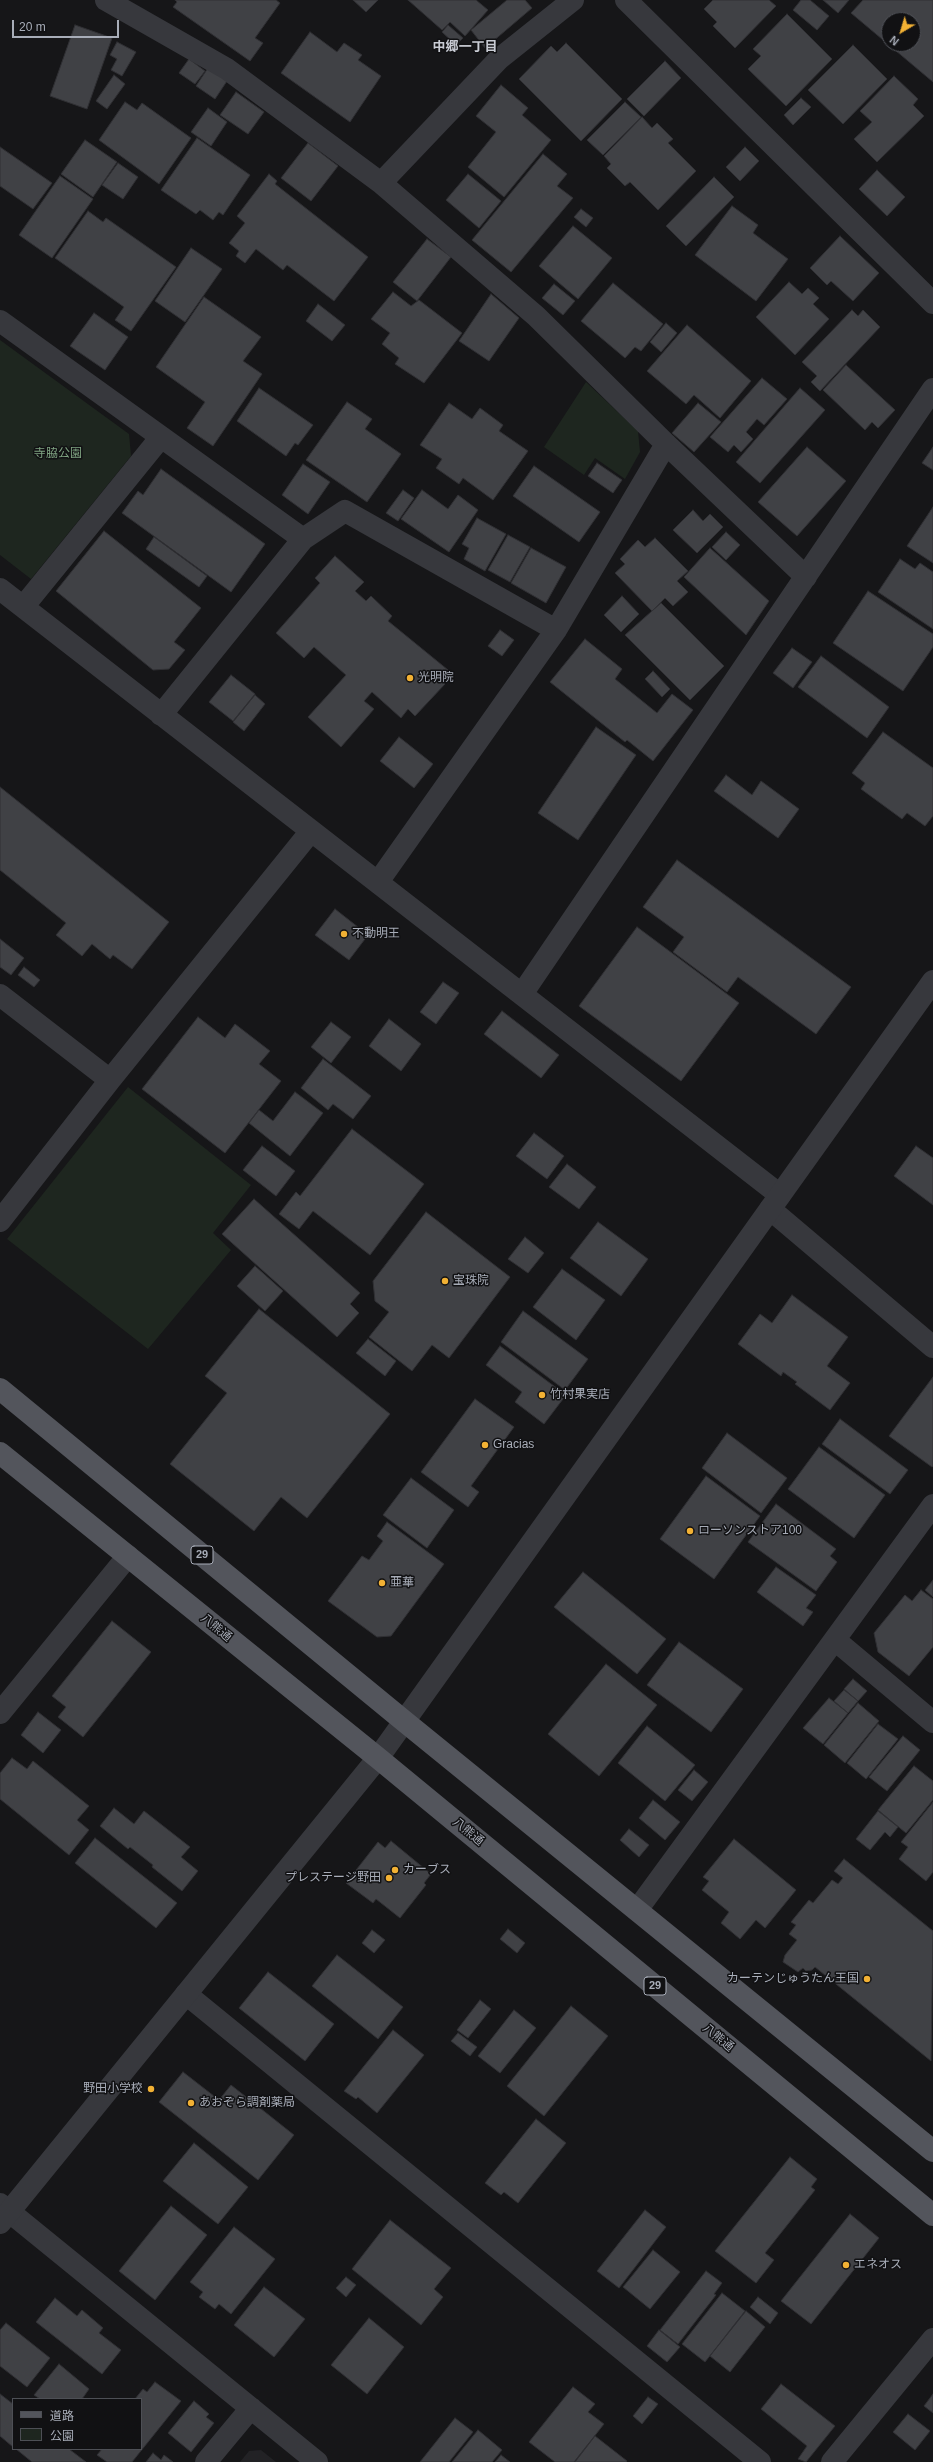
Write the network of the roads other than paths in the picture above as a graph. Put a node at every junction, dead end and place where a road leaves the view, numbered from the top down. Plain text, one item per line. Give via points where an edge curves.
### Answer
1 (106, 0) edge
2 (572, 0) edge
3 (626, 0) edge
4 (381, 183) junction
5 (933, 303) edge
6 (0, 321) edge
7 (933, 389) edge
8 (161, 437) junction
9 (666, 444) junction
10 (303, 539) junction
11 (806, 577) junction
12 (0, 589) edge
13 (23, 607) junction
14 (556, 630) junction
15 (161, 715) junction
16 (311, 831) junction
17 (378, 882) junction
18 (933, 981) edge
19 (522, 994) junction
20 (0, 996) edge
21 (110, 1080) junction
22 (775, 1202) junction
23 (0, 1221) edge
24 (933, 1347) edge
25 (0, 1389) edge
26 (0, 1453) edge
27 (933, 1505) edge
28 (128, 1556) junction
29 (835, 1640) junction
30 (0, 1713) edge
31 (404, 1721) junction
32 (933, 1722) edge
33 (378, 1758) junction
34 (638, 1910) junction
35 (186, 1994) junction
36 (933, 2151) edge
37 (3, 2213) edge
38 (933, 2214) edge
39 (933, 2339) edge
40 (251, 2408) junction
41 (206, 2462) edge
42 (317, 2462) edge
43 (760, 2462) edge
44 (832, 2462) edge

1 - 4 street via 227,69
2 - 4 street via 499,59
3 - 5 street
4 - 9 street via 536,316
6 - 8 street
7 - 11 street
8 - 10 street
8 - 13 street
9 - 11 street
9 - 14 street
10 - 14 street via 345,511
10 - 15 street
11 - 19 street
12 - 13 street
13 - 15 street
14 - 17 street
15 - 16 street
16 - 17 street
16 - 21 street
17 - 19 street
18 - 22 street
19 - 22 street
20 - 21 street
21 - 23 street
22 - 24 street
22 - 31 street
25 - 31 main road, 29
26 - 28 main road, 八熊通 / 29
27 - 29 street
28 - 30 street
28 - 33 main road, 八熊通 / 29
29 - 32 street
29 - 34 street
31 - 33 street
31 - 34 main road, 29
33 - 35 street
33 - 38 main road, 八熊通 / 29
34 - 36 main road, 29
35 - 37 street
35 - 43 street
37 - 40 street
39 - 44 street
40 - 41 street
40 - 42 street

